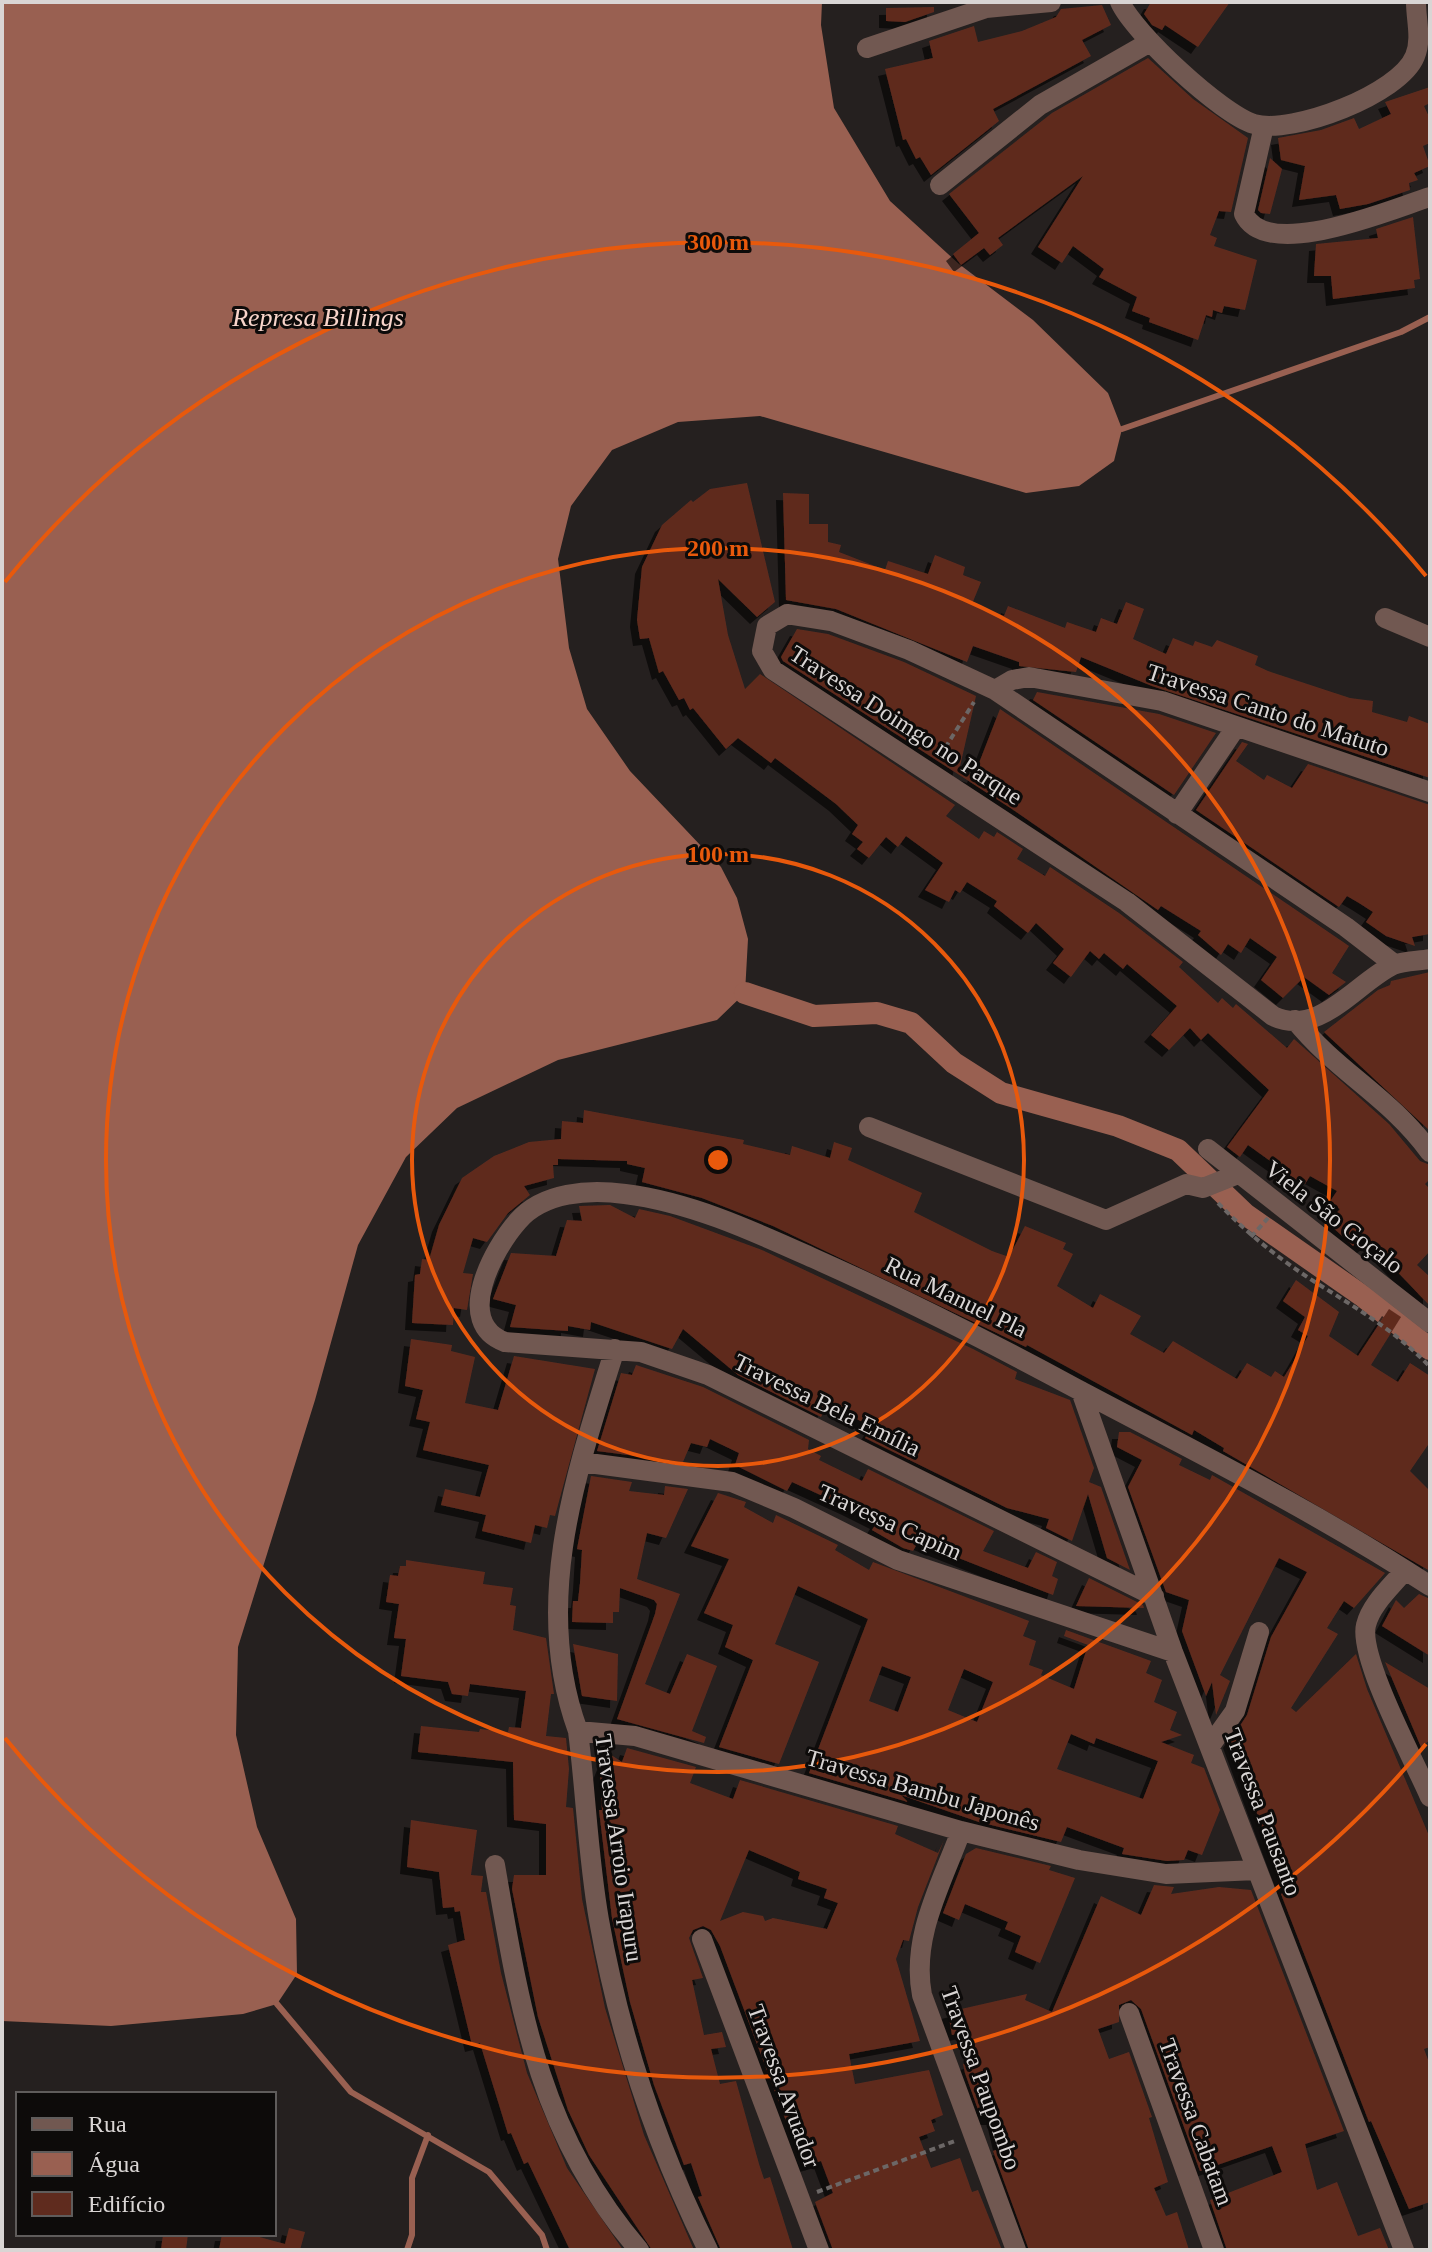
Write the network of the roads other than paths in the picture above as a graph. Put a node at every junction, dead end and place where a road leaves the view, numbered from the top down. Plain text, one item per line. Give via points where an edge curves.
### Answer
1 (1051, 2) edge
2 (1120, 2) edge
3 (1416, 2) edge
4 (1150, 42) junction
5 (867, 48) dead end
6 (1264, 126) junction
7 (940, 185) dead end
8 (1430, 197) edge
9 (1385, 618) dead end
10 (1430, 637) edge
11 (990, 688) junction
12 (1236, 727) junction
13 (1430, 792) edge
14 (1177, 814) junction
15 (1430, 959) edge
16 (1394, 964) junction
17 (1295, 1020) junction
18 (869, 1127) dead end
19 (1208, 1149) dead end
20 (1430, 1152) edge
21 (1236, 1175) junction
22 (480, 1305) joint
23 (1430, 1323) edge
24 (615, 1349) junction
25 (1081, 1391) junction
26 (581, 1462) junction
27 (1405, 1570) junction
28 (1430, 1586) edge
29 (1154, 1596) junction
30 (1259, 1632) dead end
31 (1173, 1652) junction
32 (578, 1731) junction
33 (1210, 1746) junction
34 (1430, 1797) edge
35 (961, 1831) junction
36 (495, 1865) dead end
37 (1257, 1870) junction
38 (702, 1939) dead end
39 (1129, 2013) dead end
40 (639, 2250) edge
41 (708, 2250) edge
42 (819, 2250) edge
43 (1016, 2250) edge
44 (1214, 2250) edge
45 (1404, 2250) edge

1 - 5 street via 986,8
2 - 4 street
3 - 6 street via 1418,44 1399,79 1330,112
4 - 6 street via 1215,99
4 - 7 street via 1040,105
6 - 8 street via 1244,214 1262,229 1296,233 1332,228
9 - 10 street
11 - 12 street, Travessa Canto do Matuto via 1040,678 1162,701
11 - 14 street, Travessa Doimgo no Parque
11 - 17 street, Travessa Doimgo no Parque via 831,621 787,614 767,626 762,651 773,670 1127,902 1273,1016
12 - 13 street, Travessa Canto do Matuto
12 - 14 street
14 - 16 street, Travessa Doimgo no Parque
15 - 16 street
16 - 17 street via 1326,1012
17 - 20 street via 1328,1057 1397,1110
18 - 21 street via 1106,1220 1186,1184 1205,1187
19 - 21 street, Viela São Goçalo
21 - 23 street, Viela São Goçalo
22 - 24 street, Travessa Bela Emília via 482,1326 505,1342
22 - 25 street, Rua Manuel Pla via 490,1267 526,1211 562,1196 623,1193 701,1212 789,1247 919,1305
24 - 26 street, Travessa Arroio Irapuru
24 - 29 street, Travessa Bela Emília via 708,1375
25 - 27 street, Rua Manuel Pla via 1223,1464
25 - 29 street, Travessa Pausanto
26 - 31 street, Travessa Capim via 732,1482 898,1560
26 - 32 street, Travessa Arroio Irapuru via 563,1538 556,1607 561,1676
27 - 28 street, Rua Manuel Pla
27 - 34 street via 1372,1610 1364,1637 1375,1675
29 - 31 street, Travessa Pausanto
30 - 33 street via 1235,1711
31 - 33 street, Travessa Pausanto
32 - 35 street, Travessa Bambu Japonês via 635,1736
32 - 41 street, Travessa Arroio Irapuru via 598,1918 624,2035 677,2188
33 - 37 street, Travessa Pausanto
35 - 37 street, Travessa Bambu Japonês via 1125,1869 1166,1874
35 - 43 street, Travessa Paupombo via 922,1932 917,1972
36 - 40 street via 518,1997 538,2071 582,2175
37 - 45 street, Travessa Pausanto
38 - 42 street, Travessa Avuador
39 - 44 street, Travessa Cabatam

